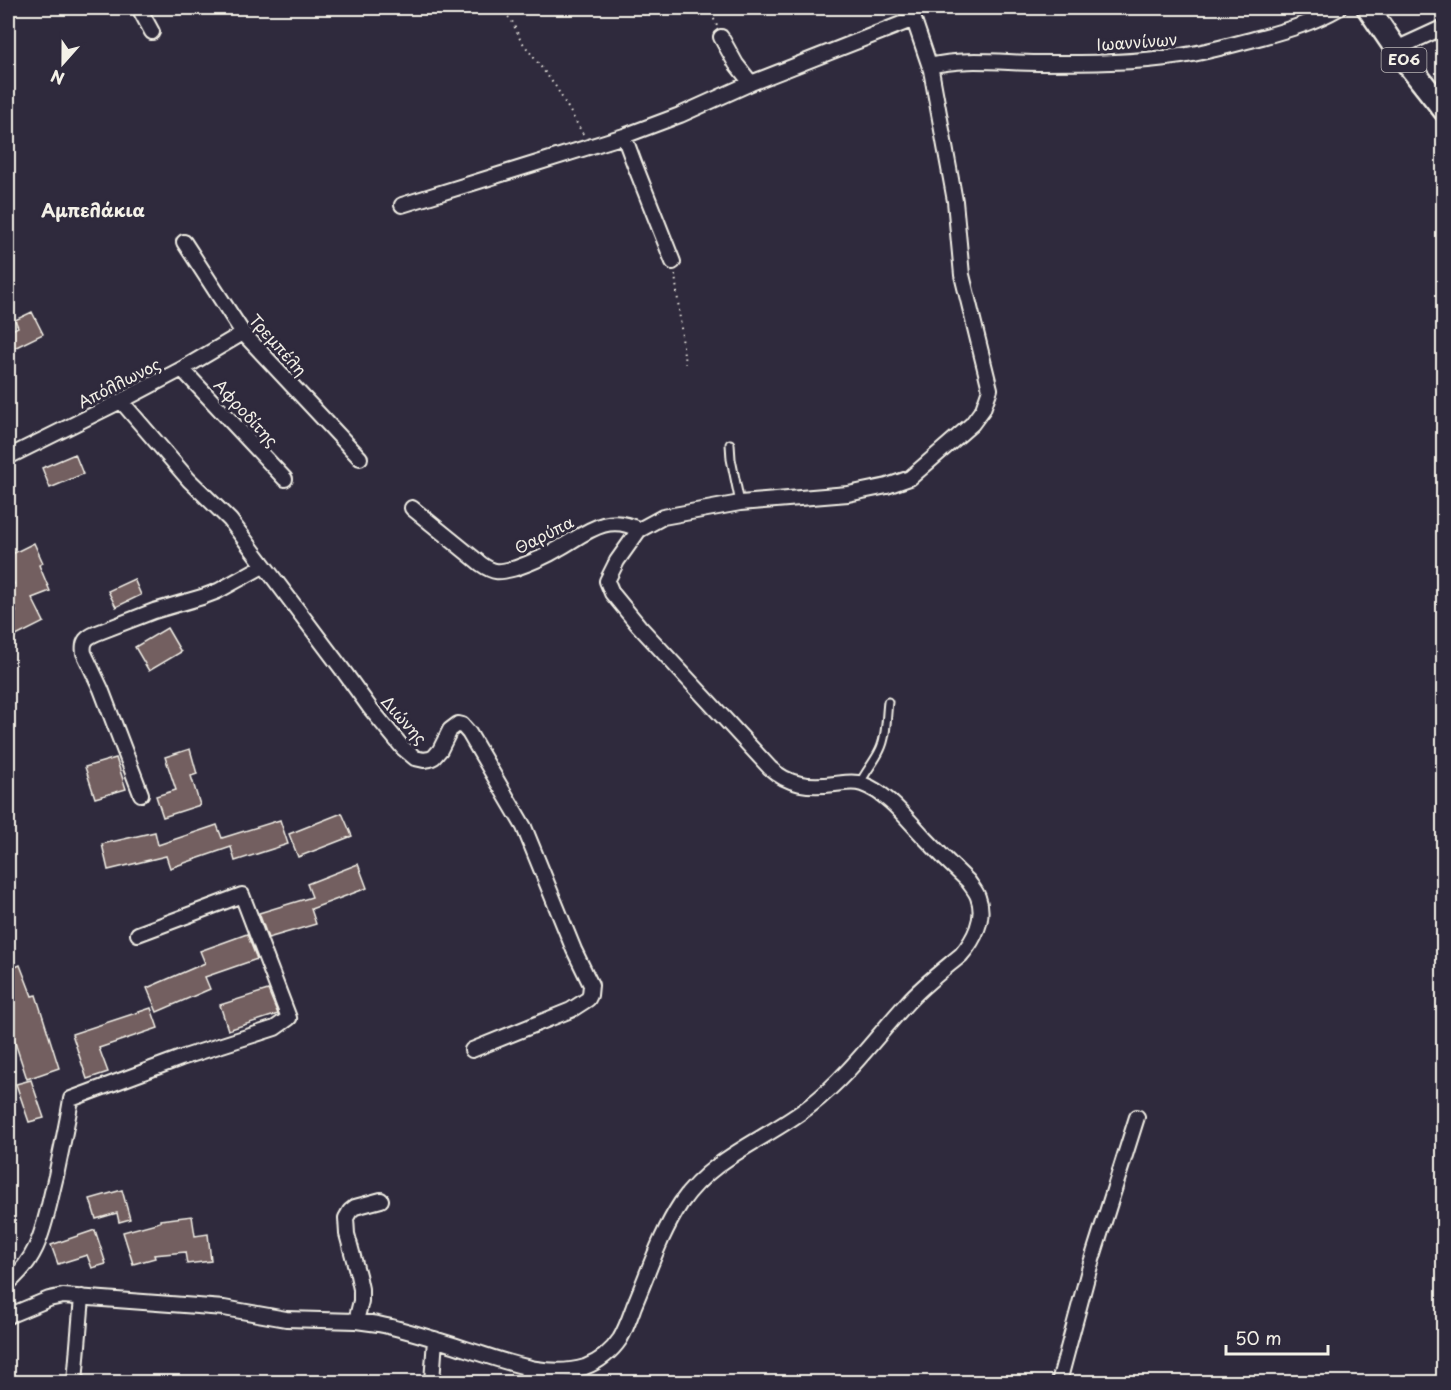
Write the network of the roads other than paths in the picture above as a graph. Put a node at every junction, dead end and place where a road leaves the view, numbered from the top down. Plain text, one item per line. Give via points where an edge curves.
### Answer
1 (139, 8) edge
2 (1338, 8) edge
3 (1368, 8) edge
4 (912, 13) edge
5 (1443, 27) edge
6 (152, 32) dead end
7 (721, 37) road end
8 (1396, 50) junction
9 (930, 66) junction
10 (751, 83) junction
11 (1443, 110) edge
12 (624, 136) junction
13 (402, 205) dead end
14 (184, 242) dead end
15 (673, 262) road end
16 (243, 333) junction
17 (182, 369) junction
18 (121, 401) junction
19 (730, 444) dead end
20 (8, 457) edge
21 (360, 458) dead end
22 (285, 479) dead end
23 (740, 503) junction
24 (412, 508) dead end
25 (639, 531) junction
26 (264, 566) junction
27 (888, 702) dead end
28 (860, 783) junction
29 (141, 794) dead end
30 (138, 934) dead end
31 (472, 1050) dead end
32 (1137, 1117) dead end
33 (381, 1200) dead end
34 (8, 1283) edge
35 (82, 1297) junction
36 (8, 1316) edge
37 (356, 1321) junction
38 (435, 1339) junction
39 (528, 1368) junction
40 (75, 1383) edge
41 (432, 1383) edge
42 (527, 1383) edge
43 (1059, 1383) edge

1 - 6 street
2 - 9 street, Ιωαννίνων via 1281,32 1183,56 1111,62 951,62
3 - 8 main road, ΕΟ6
4 - 9 street
4 - 10 street
5 - 8 street
7 - 10 street
8 - 11 main road, ΕΟ6
9 - 23 street via 955,201 962,275 990,389 983,409 972,424 910,478 848,494
10 - 12 street
12 - 13 street
12 - 15 street
14 - 16 street, Τρεμπέλη
16 - 17 street, Απόλλωνος
16 - 21 street, Τρεμπέλη
17 - 18 street, Απόλλωνος
17 - 22 street, Αφροδίτης
18 - 20 street, Απόλλωνος
18 - 26 street, Διώνης via 189,480 230,520
19 - 23 lane
23 - 25 street via 663,517
24 - 25 street, Θαρύπα via 481,564 497,572 538,559 601,525 621,523
25 - 28 street via 607,580 612,593 639,626 778,776 802,784
26 - 29 street via 218,591 154,611 86,639 84,653
26 - 31 street, Διώνης via 403,748 415,758 430,759 440,750 450,730 462,725 524,827 591,985 590,995 571,1010
27 - 28 lane via 883,744
28 - 39 street via 883,795 968,881 980,900 973,939 818,1098 778,1128 727,1158 694,1186 669,1222 622,1335 610,1351 578,1368
30 - 34 street via 242,896 289,1018 275,1028 71,1099 51,1197 36,1246
32 - 43 street via 1090,1266
33 - 37 street via 355,1207 346,1218 361,1289
35 - 36 street via 49,1299
35 - 37 street via 224,1308 286,1319
35 - 40 street
37 - 38 street
38 - 39 street
38 - 41 street
39 - 42 street

